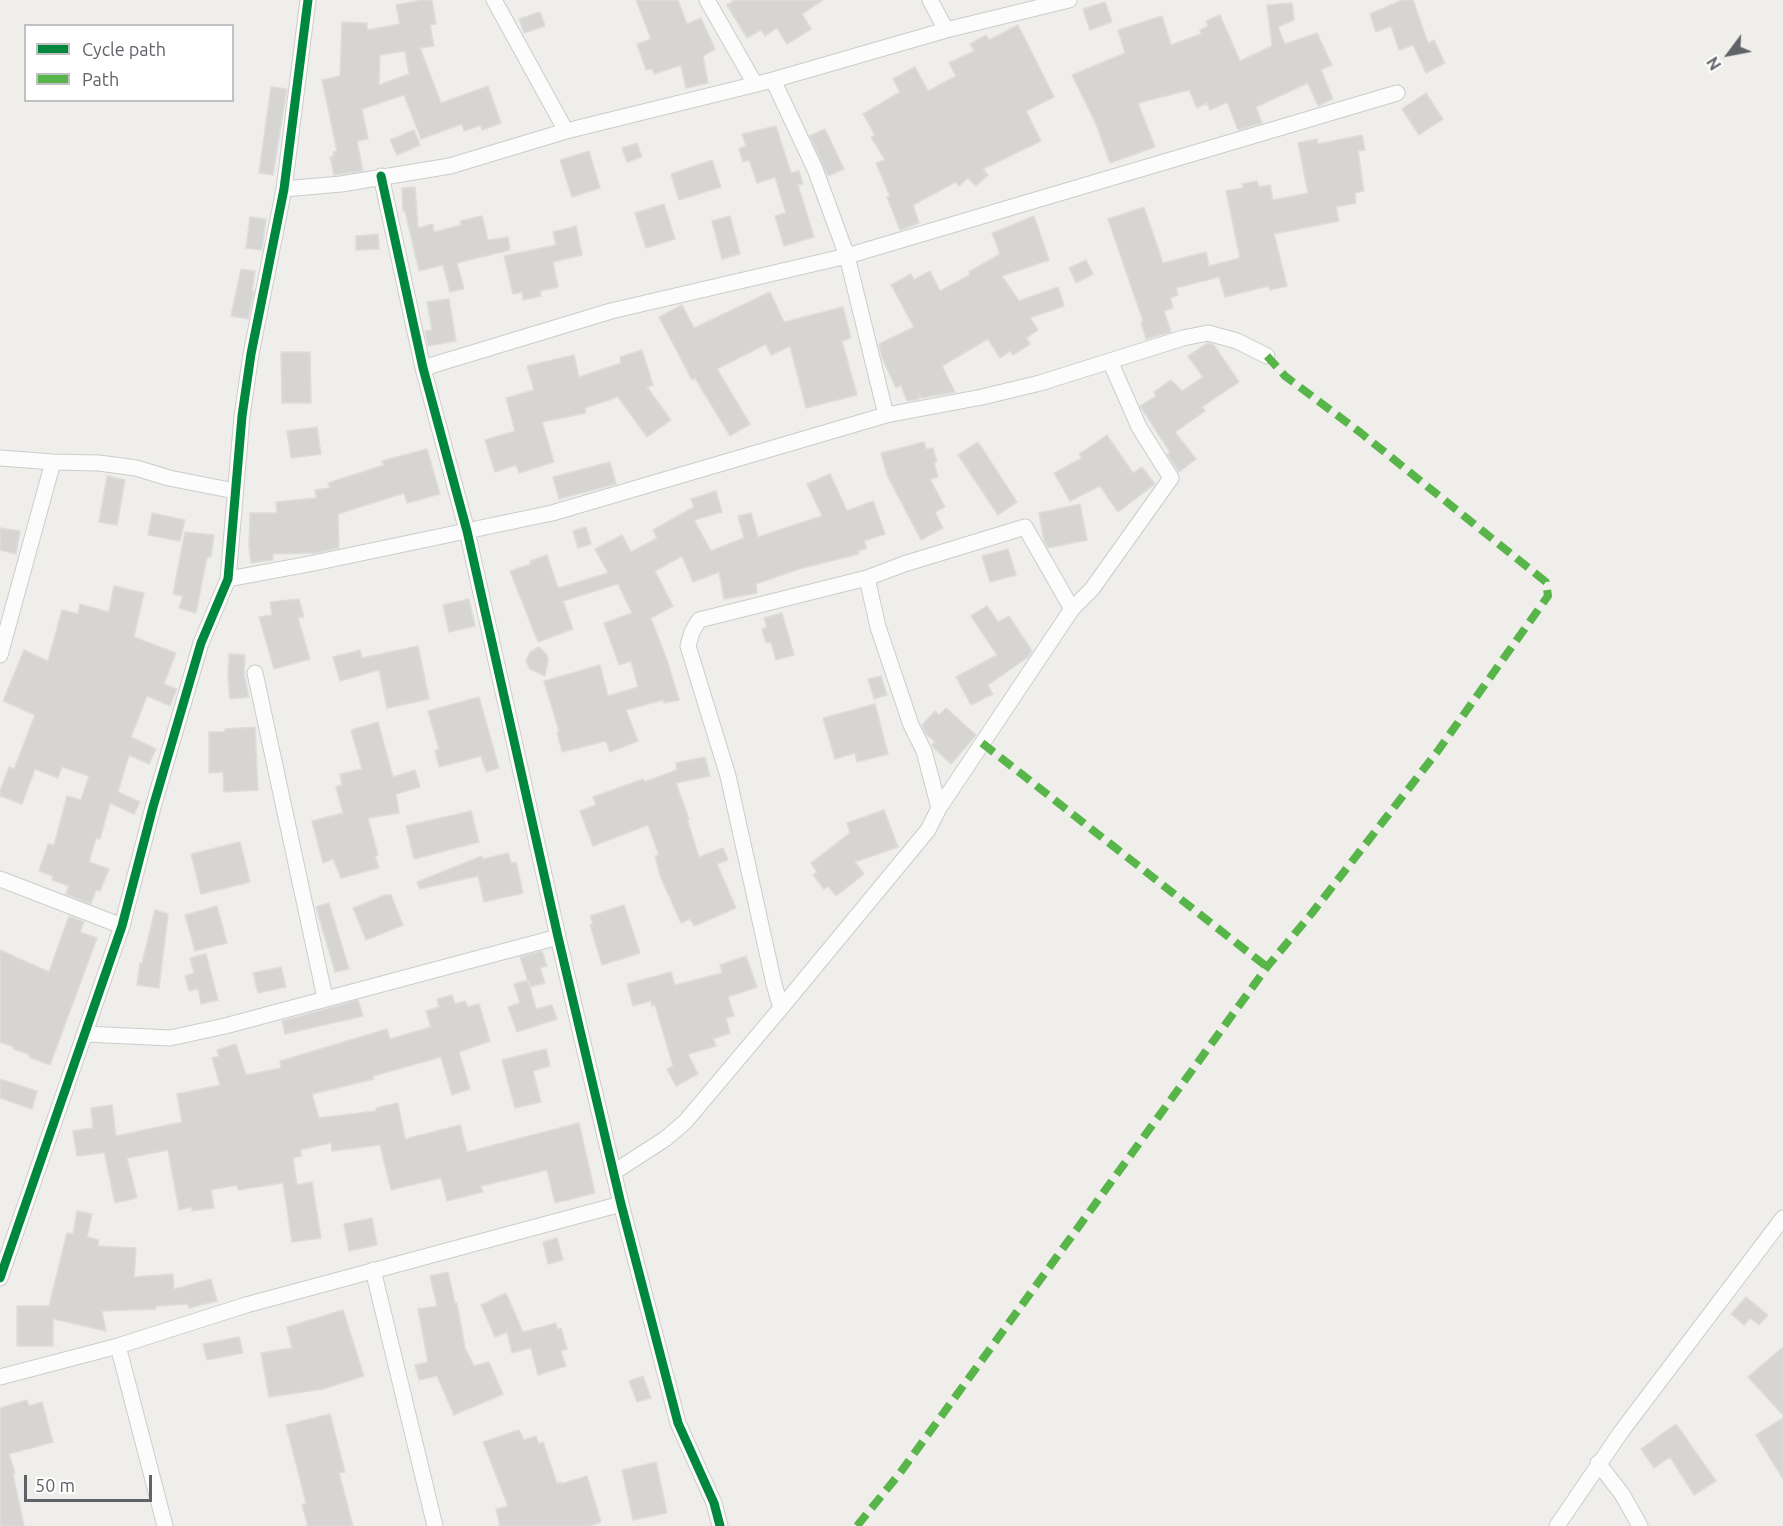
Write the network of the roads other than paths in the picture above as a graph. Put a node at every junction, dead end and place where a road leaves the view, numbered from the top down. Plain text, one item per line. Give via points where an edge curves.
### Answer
1 (308, 0) edge
2 (494, 0) edge
3 (707, 0) edge
4 (930, 0) edge
5 (1069, 0) edge
6 (946, 30) junction
7 (773, 80) junction
8 (755, 84) junction
9 (1397, 93) dead end
10 (566, 130) junction
11 (381, 176) junction
12 (284, 189) junction
13 (847, 256) junction
14 (1267, 356) dead end
15 (1110, 361) junction
16 (423, 368) junction
17 (886, 415) junction
18 (0, 458) edge
19 (53, 462) junction
20 (235, 491) junction
21 (467, 531) junction
22 (867, 578) junction
23 (228, 579) junction
24 (1072, 609) junction
25 (0, 656) edge
26 (255, 673) dead end
27 (939, 808) junction
28 (0, 879) edge
29 (122, 926) junction
30 (558, 937) junction
31 (325, 998) junction
32 (781, 1008) junction
33 (86, 1034) junction
34 (615, 1172) junction
35 (621, 1204) junction
36 (1783, 1218) edge
37 (373, 1270) junction
38 (0, 1277) edge
39 (118, 1346) junction
40 (0, 1377) edge
41 (1598, 1463) junction
42 (165, 1526) edge
43 (435, 1526) edge
44 (720, 1526) edge
45 (1557, 1526) edge
46 (1640, 1526) edge

1 - 12 street
2 - 10 street
3 - 8 street
4 - 6 street
5 - 6 street
6 - 7 street
7 - 8 street
7 - 13 street via 815,169
8 - 10 street
9 - 13 street
10 - 11 street via 450,166
11 - 12 street
11 - 16 street
12 - 20 street via 251,354
13 - 16 street via 611,311
13 - 17 street
14 - 15 street via 1237,341 1208,333
15 - 17 street via 1040,383
15 - 24 street via 1139,427 1171,478 1092,589
16 - 21 street
17 - 21 street via 552,513
18 - 19 street
19 - 20 street via 136,468
19 - 25 street
20 - 23 street
21 - 23 street
21 - 30 street
22 - 24 street via 1025,527
22 - 27 street via 878,627 924,751
22 - 32 street via 699,620 688,646 728,777
23 - 29 street via 201,643
24 - 27 street
26 - 31 street
27 - 32 street via 928,830
28 - 29 street
29 - 33 street
30 - 31 street
30 - 34 street
31 - 33 street via 170,1038
32 - 34 street via 685,1122
33 - 38 street
34 - 35 street
35 - 37 street
35 - 44 street via 678,1423 714,1503
36 - 41 street
37 - 39 street
37 - 43 street
39 - 40 street
39 - 42 street
41 - 45 street
41 - 46 street

